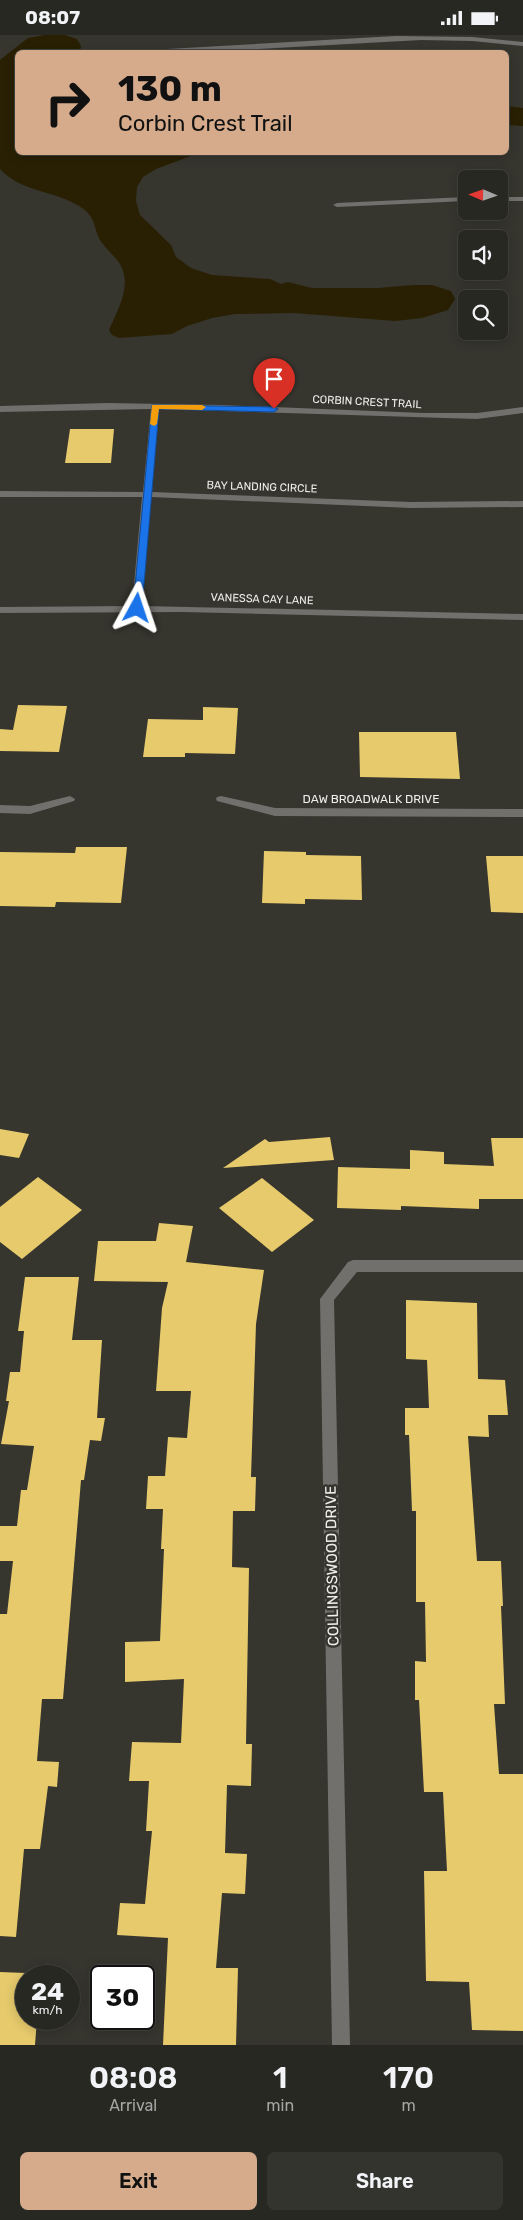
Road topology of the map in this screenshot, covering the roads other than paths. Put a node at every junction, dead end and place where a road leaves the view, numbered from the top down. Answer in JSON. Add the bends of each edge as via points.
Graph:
{"nodes":[{"id":1,"x":363,"y":37,"type":"edge"},
{"id":2,"x":523,"y":44,"type":"edge"},
{"id":3,"x":181,"y":50,"type":"edge"},
{"id":4,"x":458,"y":199,"type":"edge"},
{"id":5,"x":508,"y":199,"type":"edge"},
{"id":6,"x":523,"y":199,"type":"edge"},
{"id":7,"x":337,"y":205,"type":"dead end"},
{"id":8,"x":155,"y":407,"type":"junction"},
{"id":9,"x":0,"y":409,"type":"edge"},
{"id":10,"x":523,"y":410,"type":"edge"},
{"id":11,"x":0,"y":495,"type":"edge"},
{"id":12,"x":147,"y":495,"type":"junction"},
{"id":13,"x":523,"y":504,"type":"edge"},
{"id":14,"x":137,"y":608,"type":"junction"},
{"id":15,"x":0,"y":610,"type":"edge"},
{"id":16,"x":523,"y":617,"type":"edge"},
{"id":17,"x":70,"y":799,"type":"dead end"},
{"id":18,"x":221,"y":799,"type":"dead end"},
{"id":19,"x":0,"y":809,"type":"edge"},
{"id":20,"x":523,"y":813,"type":"edge"},
{"id":21,"x":523,"y":1266,"type":"edge"},
{"id":22,"x":341,"y":2045,"type":"edge"}],
"edges":[{"from":1,"to":2,"type":"street","via":[[434,36]]},
{"from":1,"to":3,"type":"street"},
{"from":4,"to":7,"type":"street"},
{"from":5,"to":6,"type":"street"},
{"from":8,"to":9,"type":"street","name":"CORBIN CREST TRAIL"},
{"from":8,"to":10,"type":"street","name":"CORBIN CREST TRAIL","via":[[424,417],[477,416]]},
{"from":8,"to":12,"type":"street"},
{"from":11,"to":12,"type":"street","name":"BAY LANDING CIRCLE"},
{"from":12,"to":13,"type":"street","name":"BAY LANDING CIRCLE","via":[[427,505]]},
{"from":12,"to":14,"type":"street"},
{"from":14,"to":15,"type":"street","name":"VANESSA CAY LANE"},
{"from":14,"to":16,"type":"street","name":"VANESSA CAY LANE"},
{"from":17,"to":19,"type":"street","via":[[30,809]]},
{"from":18,"to":20,"type":"street","name":"DAW BROADWALK DRIVE","via":[[275,812]]},
{"from":21,"to":22,"type":"street","name":"COLLINGSWOOD DRIVE","via":[[353,1266],[326,1299]]}]}
